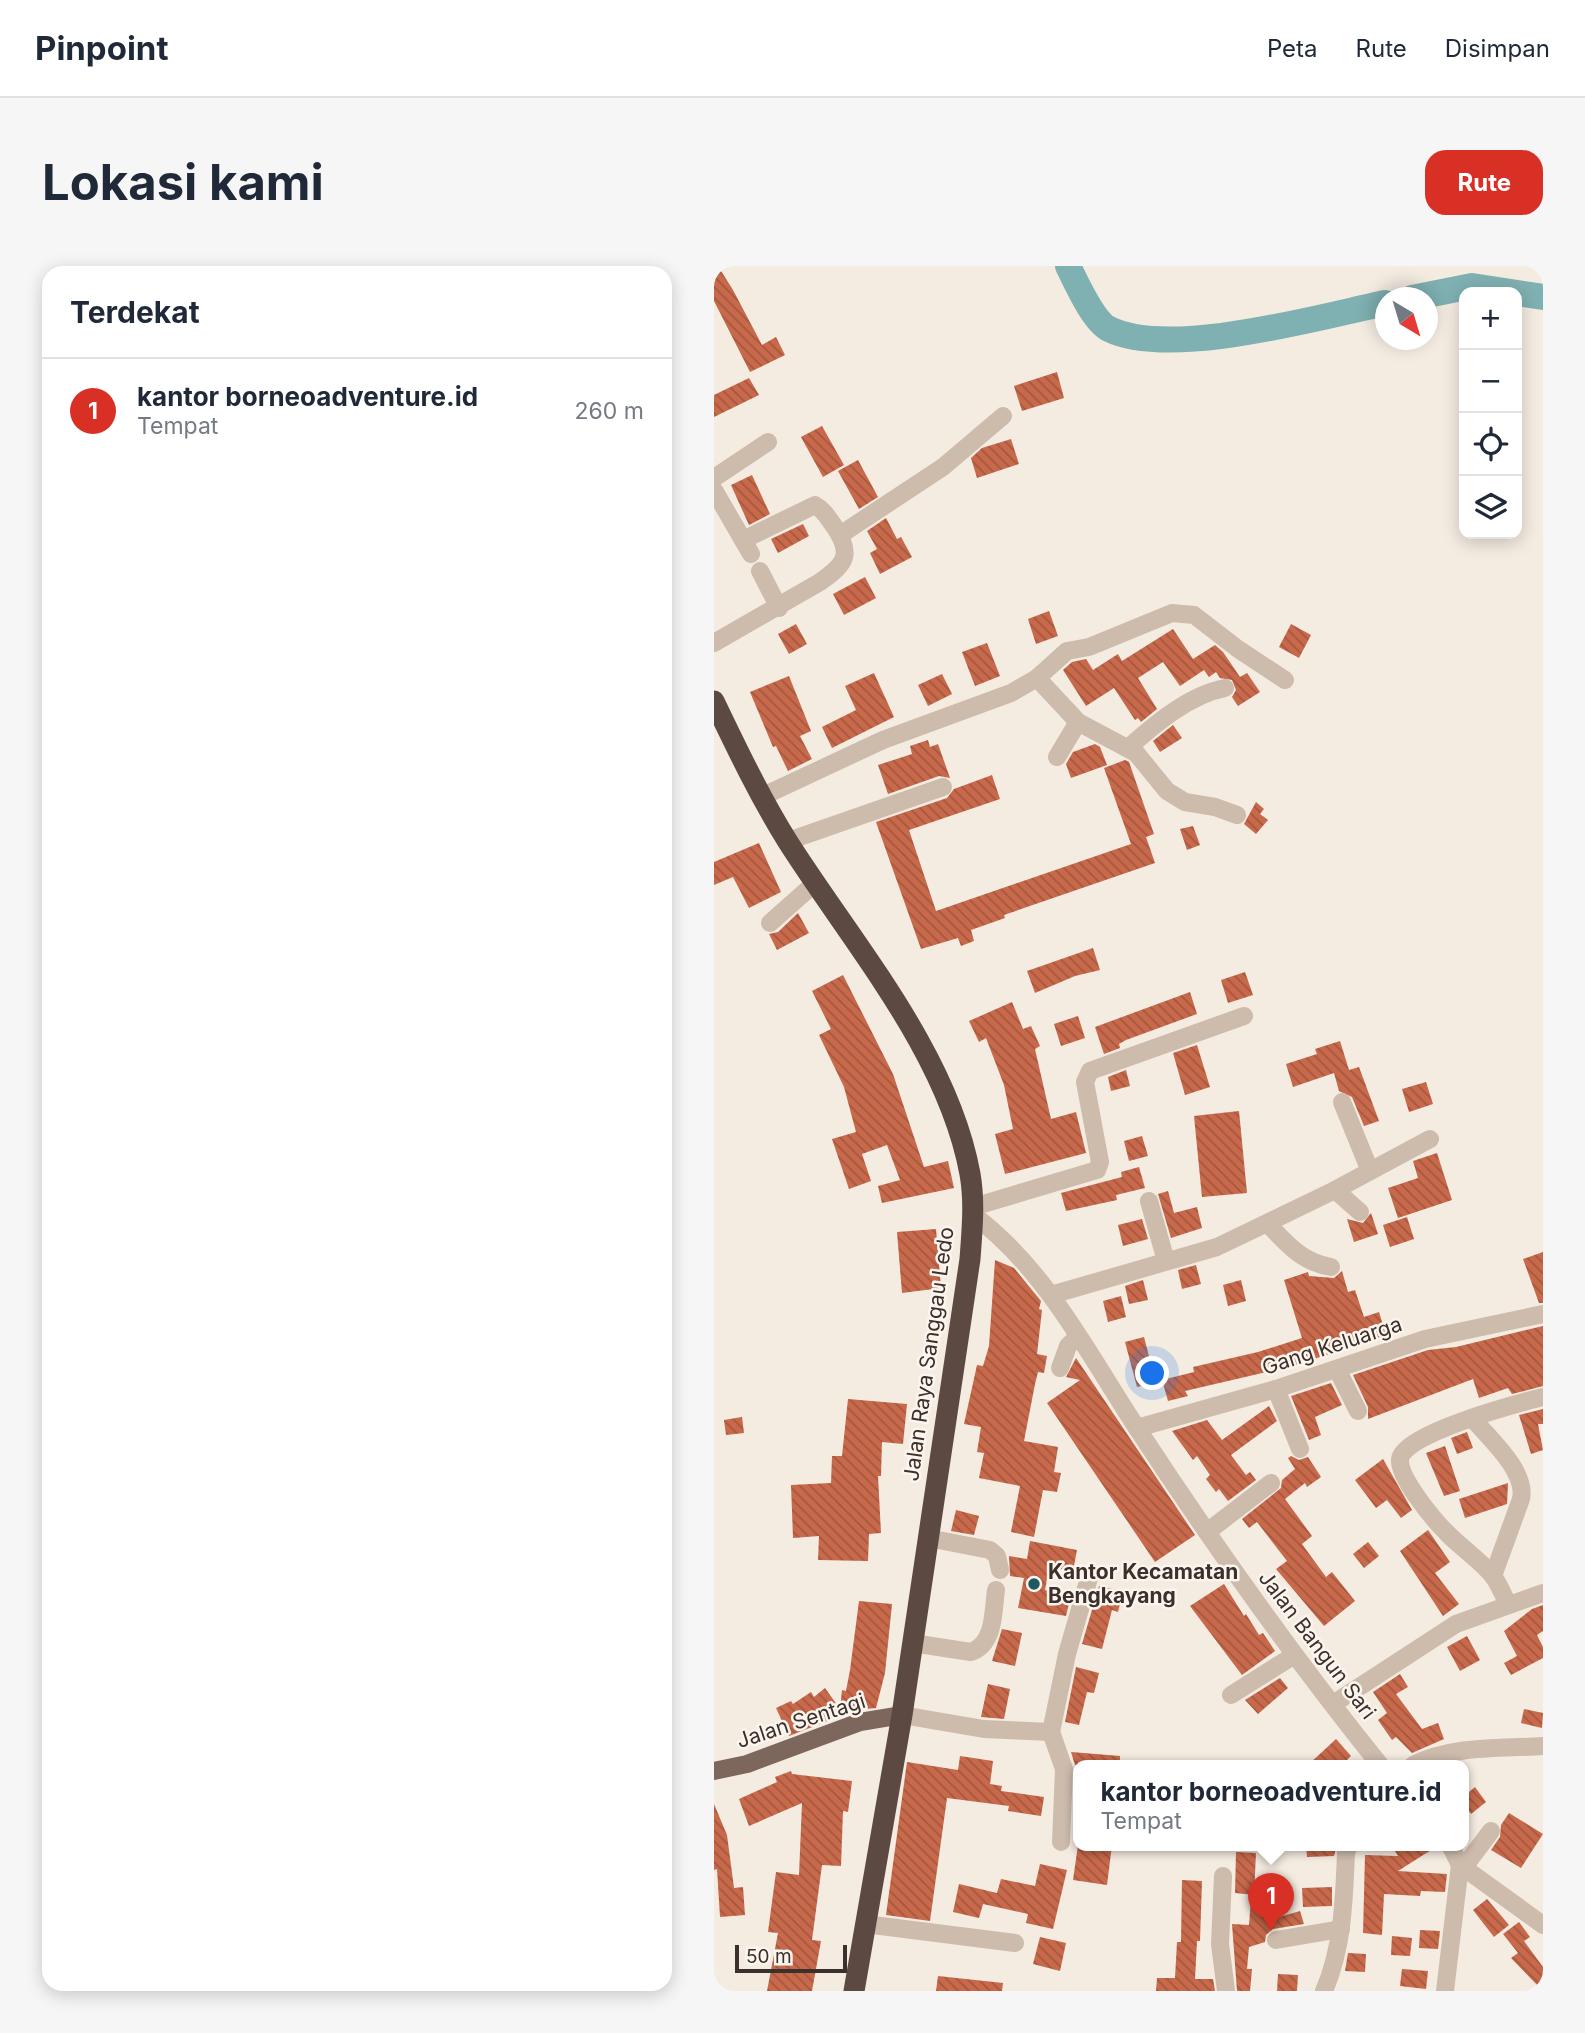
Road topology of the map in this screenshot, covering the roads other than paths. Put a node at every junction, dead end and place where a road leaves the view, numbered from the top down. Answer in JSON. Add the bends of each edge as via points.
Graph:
{"nodes":[{"id":1,"x":1003,"y":416,"type":"dead end"},
{"id":2,"x":768,"y":442,"type":"dead end"},
{"id":3,"x":714,"y":478,"type":"edge"},
{"id":4,"x":714,"y":490,"type":"edge"},
{"id":5,"x":840,"y":535,"type":"junction"},
{"id":6,"x":760,"y":571,"type":"dead end"},
{"id":7,"x":779,"y":608,"type":"junction"},
{"id":8,"x":714,"y":643,"type":"edge"},
{"id":9,"x":1037,"y":678,"type":"junction"},
{"id":10,"x":1285,"y":680,"type":"dead end"},
{"id":11,"x":1225,"y":688,"type":"dead end"},
{"id":12,"x":714,"y":701,"type":"edge"},
{"id":13,"x":1078,"y":723,"type":"junction"},
{"id":14,"x":1128,"y":748,"type":"junction"},
{"id":15,"x":1057,"y":757,"type":"dead end"},
{"id":16,"x":943,"y":787,"type":"dead end"},
{"id":17,"x":761,"y":797,"type":"junction"},
{"id":18,"x":1237,"y":815,"type":"dead end"},
{"id":19,"x":788,"y":841,"type":"junction"},
{"id":20,"x":815,"y":883,"type":"junction"},
{"id":21,"x":770,"y":923,"type":"dead end"},
{"id":22,"x":1244,"y":1016,"type":"dead end"},
{"id":23,"x":1342,"y":1102,"type":"dead end"},
{"id":24,"x":1430,"y":1139,"type":"dead end"},
{"id":25,"x":1370,"y":1171,"type":"junction"},
{"id":26,"x":1335,"y":1190,"type":"junction"},
{"id":27,"x":1149,"y":1201,"type":"dead end"},
{"id":28,"x":973,"y":1210,"type":"junction"},
{"id":29,"x":1360,"y":1212,"type":"dead end"},
{"id":30,"x":1268,"y":1224,"type":"junction"},
{"id":31,"x":1166,"y":1261,"type":"junction"},
{"id":32,"x":1331,"y":1267,"type":"dead end"},
{"id":33,"x":1051,"y":1294,"type":"junction"},
{"id":34,"x":1543,"y":1314,"type":"edge"},
{"id":35,"x":1078,"y":1336,"type":"junction"},
{"id":36,"x":1060,"y":1368,"type":"dead end"},
{"id":37,"x":1337,"y":1369,"type":"junction"},
{"id":38,"x":1276,"y":1389,"type":"junction"},
{"id":39,"x":1543,"y":1396,"type":"edge"},
{"id":40,"x":1358,"y":1411,"type":"dead end"},
{"id":41,"x":1472,"y":1418,"type":"junction"},
{"id":42,"x":1137,"y":1428,"type":"junction"},
{"id":43,"x":1300,"y":1448,"type":"dead end"},
{"id":44,"x":1270,"y":1483,"type":"dead end"},
{"id":45,"x":1208,"y":1532,"type":"junction"},
{"id":46,"x":928,"y":1538,"type":"junction"},
{"id":47,"x":1000,"y":1570,"type":"dead end"},
{"id":48,"x":1493,"y":1576,"type":"junction"},
{"id":49,"x":1089,"y":1578,"type":"dead end"},
{"id":50,"x":996,"y":1590,"type":"dead end"},
{"id":51,"x":1542,"y":1591,"type":"edge"},
{"id":52,"x":1508,"y":1604,"type":"junction"},
{"id":53,"x":912,"y":1643,"type":"junction"},
{"id":54,"x":1293,"y":1656,"type":"junction"},
{"id":55,"x":1231,"y":1695,"type":"dead end"},
{"id":56,"x":1333,"y":1703,"type":"junction"},
{"id":57,"x":902,"y":1715,"type":"junction"},
{"id":58,"x":1051,"y":1732,"type":"junction"},
{"id":59,"x":1543,"y":1746,"type":"edge"},
{"id":60,"x":1376,"y":1760,"type":"edge"},
{"id":61,"x":1426,"y":1760,"type":"edge"},
{"id":62,"x":714,"y":1771,"type":"edge"},
{"id":63,"x":1491,"y":1830,"type":"dead end"},
{"id":64,"x":1061,"y":1842,"type":"dead end"},
{"id":65,"x":1347,"y":1851,"type":"edge"},
{"id":66,"x":1453,"y":1851,"type":"edge"},
{"id":67,"x":1462,"y":1866,"type":"junction"},
{"id":68,"x":1223,"y":1876,"type":"dead end"},
{"id":69,"x":865,"y":1924,"type":"junction"},
{"id":70,"x":1543,"y":1924,"type":"edge"},
{"id":71,"x":1341,"y":1929,"type":"junction"},
{"id":72,"x":1276,"y":1940,"type":"dead end"},
{"id":73,"x":1015,"y":1942,"type":"dead end"},
{"id":74,"x":854,"y":1991,"type":"edge"},
{"id":75,"x":1226,"y":1991,"type":"edge"},
{"id":76,"x":1324,"y":1991,"type":"edge"},
{"id":77,"x":1445,"y":1991,"type":"edge"}],
"edges":[{"from":1,"to":5,"type":"street","via":[[943,467]]},
{"from":2,"to":3,"type":"street"},
{"from":4,"to":5,"type":"street","via":[[747,547],[815,505]]},
{"from":5,"to":7,"type":"street","via":[[846,554],[835,571]]},
{"from":6,"to":7,"type":"street"},
{"from":7,"to":8,"type":"street"},
{"from":9,"to":10,"type":"street","via":[[1067,651],[1089,648],[1166,616],[1185,613]]},
{"from":9,"to":13,"type":"street"},
{"from":9,"to":17,"type":"street","via":[[1011,693],[883,740]]},
{"from":11,"to":14,"type":"street","via":[[1211,691],[1169,716]]},
{"from":12,"to":17,"type":"highway","name":"Jalan Raya Sanggau Ledo"},
{"from":13,"to":14,"type":"street"},
{"from":13,"to":15,"type":"street"},
{"from":14,"to":18,"type":"street","via":[[1173,795]]},
{"from":16,"to":19,"type":"street"},
{"from":17,"to":19,"type":"highway","name":"Jalan Raya Sanggau Ledo"},
{"from":19,"to":20,"type":"highway","name":"Jalan Raya Sanggau Ledo"},
{"from":20,"to":21,"type":"street"},
{"from":20,"to":28,"type":"highway","name":"Jalan Raya Sanggau Ledo","via":[[874,970],[938,1079],[966,1157]]},
{"from":22,"to":28,"type":"street","via":[[1090,1072],[1085,1082],[1100,1162],[1097,1170]]},
{"from":23,"to":25,"type":"street"},
{"from":24,"to":25,"type":"street"},
{"from":25,"to":26,"type":"street"},
{"from":26,"to":29,"type":"street"},
{"from":26,"to":30,"type":"street"},
{"from":27,"to":31,"type":"street"},
{"from":28,"to":33,"type":"street","name":"Jalan Bangun Sari"},
{"from":28,"to":46,"type":"highway","name":"Jalan Raya Sanggau Ledo","via":[[970,1259]]},
{"from":30,"to":31,"type":"street","via":[[1217,1247]]},
{"from":30,"to":32,"type":"street","via":[[1298,1255]]},
{"from":31,"to":33,"type":"street"},
{"from":33,"to":35,"type":"street","name":"Jalan Bangun Sari"},
{"from":34,"to":37,"type":"street","name":"Gang Keluarga","via":[[1425,1339]]},
{"from":35,"to":36,"type":"street","via":[[1068,1346]]},
{"from":35,"to":42,"type":"street","name":"Jalan Bangun Sari"},
{"from":37,"to":38,"type":"street","name":"Gang Keluarga"},
{"from":37,"to":40,"type":"street"},
{"from":38,"to":42,"type":"street","name":"Gang Keluarga"},
{"from":38,"to":43,"type":"street"},
{"from":39,"to":41,"type":"street"},
{"from":41,"to":48,"type":"street","via":[[1522,1486]]},
{"from":41,"to":48,"type":"street","via":[[1412,1445],[1400,1462],[1432,1516]]},
{"from":42,"to":45,"type":"street","name":"Jalan Bangun Sari"},
{"from":44,"to":45,"type":"street"},
{"from":45,"to":54,"type":"street","name":"Jalan Bangun Sari"},
{"from":46,"to":47,"type":"street","via":[[990,1550],[997,1556]]},
{"from":46,"to":53,"type":"highway","name":"Jalan Raya Sanggau Ledo"},
{"from":48,"to":52,"type":"street"},
{"from":49,"to":58,"type":"street"},
{"from":50,"to":53,"type":"street","via":[[988,1637],[980,1649],[971,1652]]},
{"from":51,"to":52,"type":"street"},
{"from":52,"to":56,"type":"street","via":[[1456,1624]]},
{"from":53,"to":57,"type":"highway","name":"Jalan Raya Sanggau Ledo"},
{"from":54,"to":55,"type":"street"},
{"from":54,"to":56,"type":"street","name":"Jalan Bangun Sari"},
{"from":56,"to":60,"type":"street","name":"Jalan Bangun Sari"},
{"from":57,"to":58,"type":"street","via":[[984,1729]]},
{"from":57,"to":62,"type":"main road","name":"Jalan Sentagi","via":[[860,1723],[747,1764]]},
{"from":57,"to":69,"type":"highway","name":"Jalan Raya Sanggau Ledo"},
{"from":58,"to":64,"type":"street","via":[[1064,1769]]},
{"from":59,"to":61,"type":"street","via":[[1466,1750]]},
{"from":63,"to":67,"type":"street"},
{"from":65,"to":71,"type":"street"},
{"from":66,"to":67,"type":"street"},
{"from":67,"to":70,"type":"street"},
{"from":67,"to":77,"type":"street"},
{"from":68,"to":75,"type":"street","via":[[1220,1944]]},
{"from":69,"to":73,"type":"street"},
{"from":69,"to":74,"type":"highway","name":"Jalan Raya Sanggau Ledo"},
{"from":71,"to":72,"type":"street"},
{"from":71,"to":76,"type":"street"}]}
